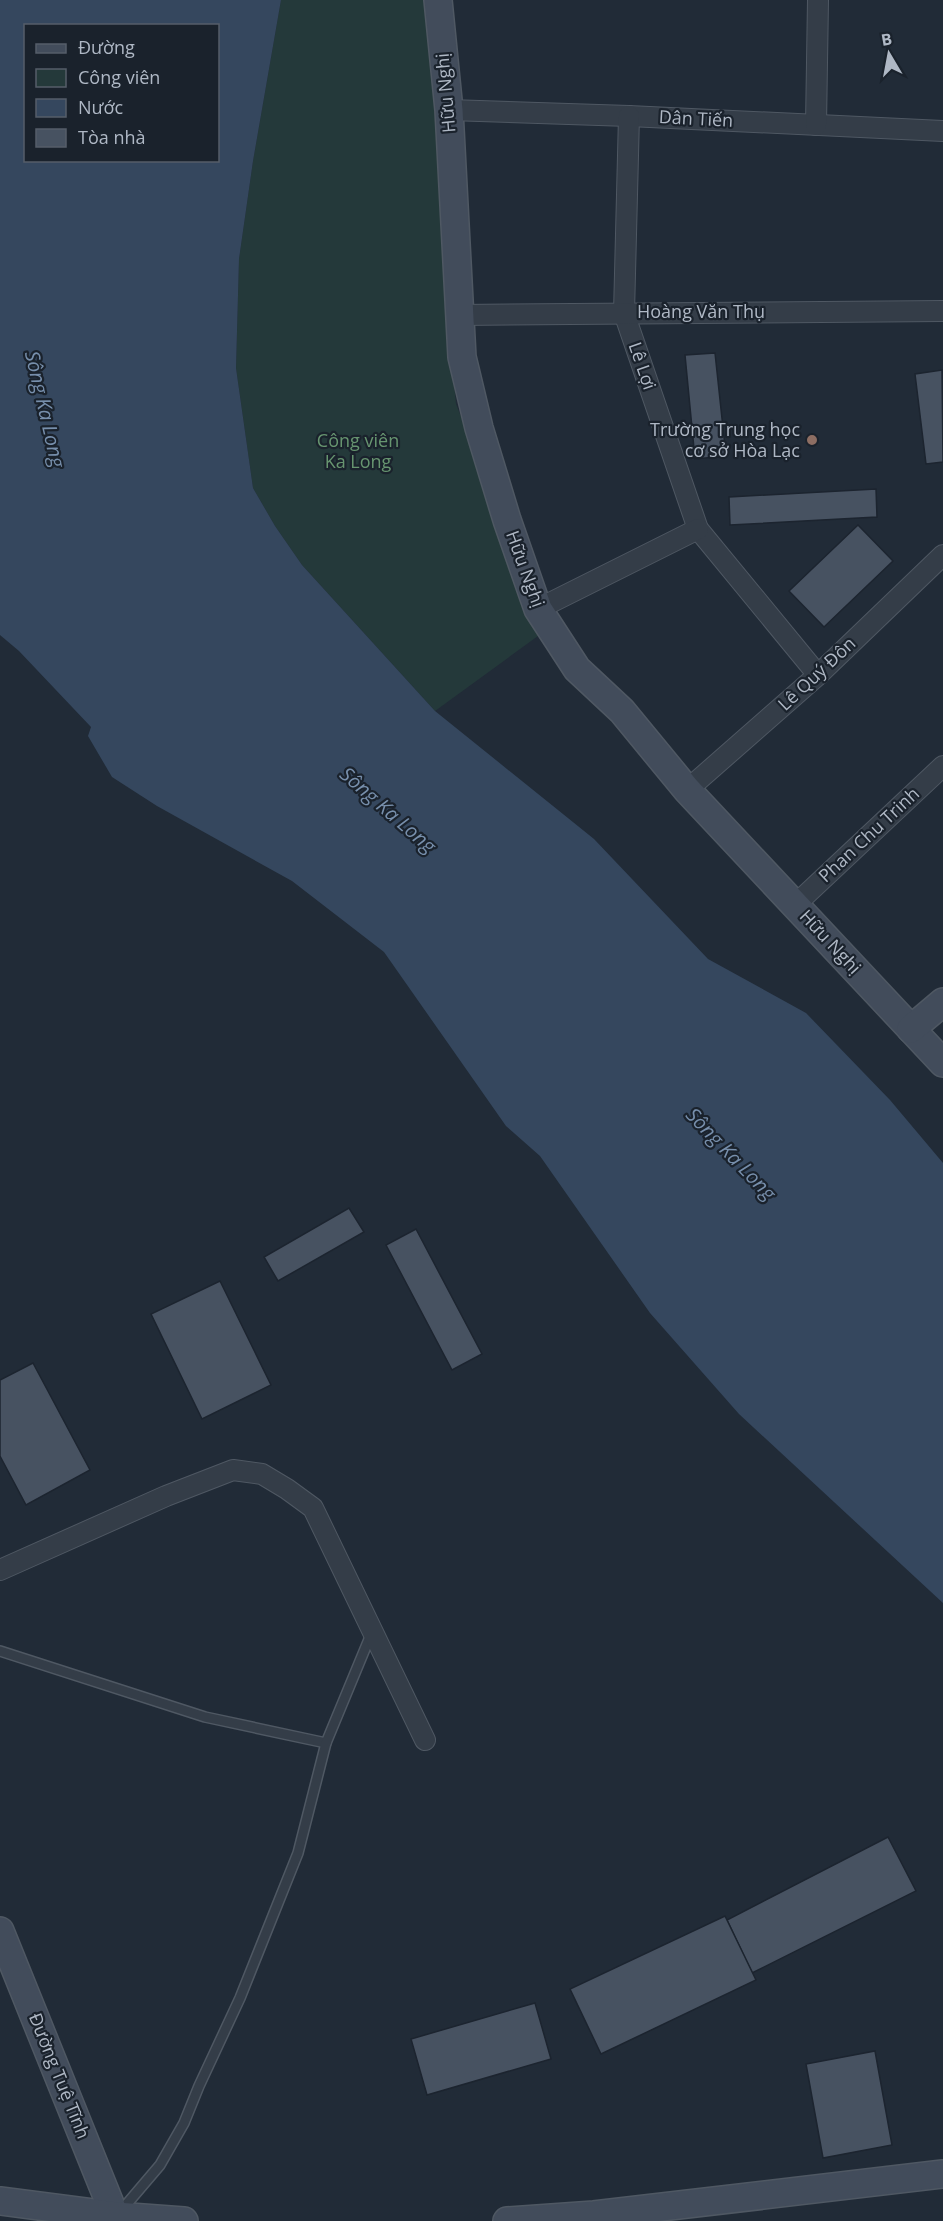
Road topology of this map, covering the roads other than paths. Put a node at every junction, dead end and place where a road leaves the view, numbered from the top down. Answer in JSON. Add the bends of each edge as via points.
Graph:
{"nodes":[{"id":1,"x":438,"y":0,"type":"edge"},
{"id":2,"x":818,"y":0,"type":"edge"},
{"id":3,"x":449,"y":110,"type":"junction"},
{"id":4,"x":629,"y":116,"type":"junction"},
{"id":5,"x":816,"y":125,"type":"junction"},
{"id":6,"x":943,"y":131,"type":"edge"},
{"id":7,"x":943,"y":311,"type":"edge"},
{"id":8,"x":624,"y":313,"type":"junction"},
{"id":9,"x":459,"y":315,"type":"junction"},
{"id":10,"x":698,"y":529,"type":"junction"},
{"id":11,"x":943,"y":555,"type":"edge"},
{"id":12,"x":538,"y":609,"type":"junction"},
{"id":13,"x":818,"y":675,"type":"junction"},
{"id":14,"x":943,"y":766,"type":"edge"},
{"id":15,"x":687,"y":790,"type":"junction"},
{"id":16,"x":795,"y":905,"type":"junction"},
{"id":17,"x":943,"y":1002,"type":"edge"},
{"id":18,"x":911,"y":1029,"type":"junction"},
{"id":19,"x":943,"y":1063,"type":"edge"},
{"id":20,"x":0,"y":1570,"type":"edge"},
{"id":21,"x":373,"y":1632,"type":"junction"},
{"id":22,"x":0,"y":1651,"type":"edge"},
{"id":23,"x":425,"y":1740,"type":"dead end"},
{"id":24,"x":326,"y":1743,"type":"junction"},
{"id":25,"x":0,"y":1931,"type":"edge"},
{"id":26,"x":5,"y":1959,"type":"edge"},
{"id":27,"x":943,"y":2174,"type":"edge"},
{"id":28,"x":0,"y":2201,"type":"edge"},
{"id":29,"x":117,"y":2218,"type":"edge"},
{"id":30,"x":184,"y":2221,"type":"edge"},
{"id":31,"x":507,"y":2221,"type":"edge"}],
"edges":[{"from":1,"to":3,"type":"street","name":"Hữu Nghị"},
{"from":2,"to":5,"type":"street"},
{"from":3,"to":4,"type":"street","name":"Dân Tiến"},
{"from":3,"to":9,"type":"street","name":"Hữu Nghị"},
{"from":4,"to":5,"type":"street","name":"Dân Tiến"},
{"from":4,"to":8,"type":"street","name":"Lê Lợi"},
{"from":5,"to":6,"type":"street","name":"Dân Tiến"},
{"from":7,"to":8,"type":"street","name":"Hoàng Văn Thụ"},
{"from":8,"to":9,"type":"street","name":"Hoàng Văn Thụ"},
{"from":8,"to":10,"type":"street","name":"Lê Lợi"},
{"from":9,"to":12,"type":"street","name":"Hữu Nghị","via":[[462,357],[479,428]]},
{"from":10,"to":12,"type":"street"},
{"from":10,"to":13,"type":"street","name":"Lê Lợi"},
{"from":11,"to":13,"type":"street","name":"Lê Quý Đôn"},
{"from":12,"to":15,"type":"street","name":"Hữu Nghị","via":[[577,669],[622,711]]},
{"from":13,"to":15,"type":"street","name":"Lê Quý Đôn"},
{"from":14,"to":16,"type":"street","name":"Phan Chu Trinh"},
{"from":15,"to":16,"type":"street","name":"Hữu Nghị"},
{"from":16,"to":18,"type":"street","name":"Hữu Nghị"},
{"from":17,"to":18,"type":"street"},
{"from":18,"to":19,"type":"street","name":"Hữu Nghị"},
{"from":20,"to":21,"type":"street","via":[[233,1470],[262,1474],[313,1508]]},
{"from":21,"to":23,"type":"street"},
{"from":21,"to":24,"type":"lane"},
{"from":22,"to":24,"type":"lane","via":[[205,1717]]},
{"from":24,"to":29,"type":"lane","via":[[298,1853],[240,1998],[178,2134],[160,2165]]},
{"from":25,"to":26,"type":"street","name":"Đường Tuệ Tĩnh"},
{"from":26,"to":29,"type":"street","name":"Đường Tuệ Tĩnh"},
{"from":27,"to":31,"type":"street","via":[[594,2215]]},
{"from":28,"to":29,"type":"street"},
{"from":29,"to":30,"type":"street"}]}
